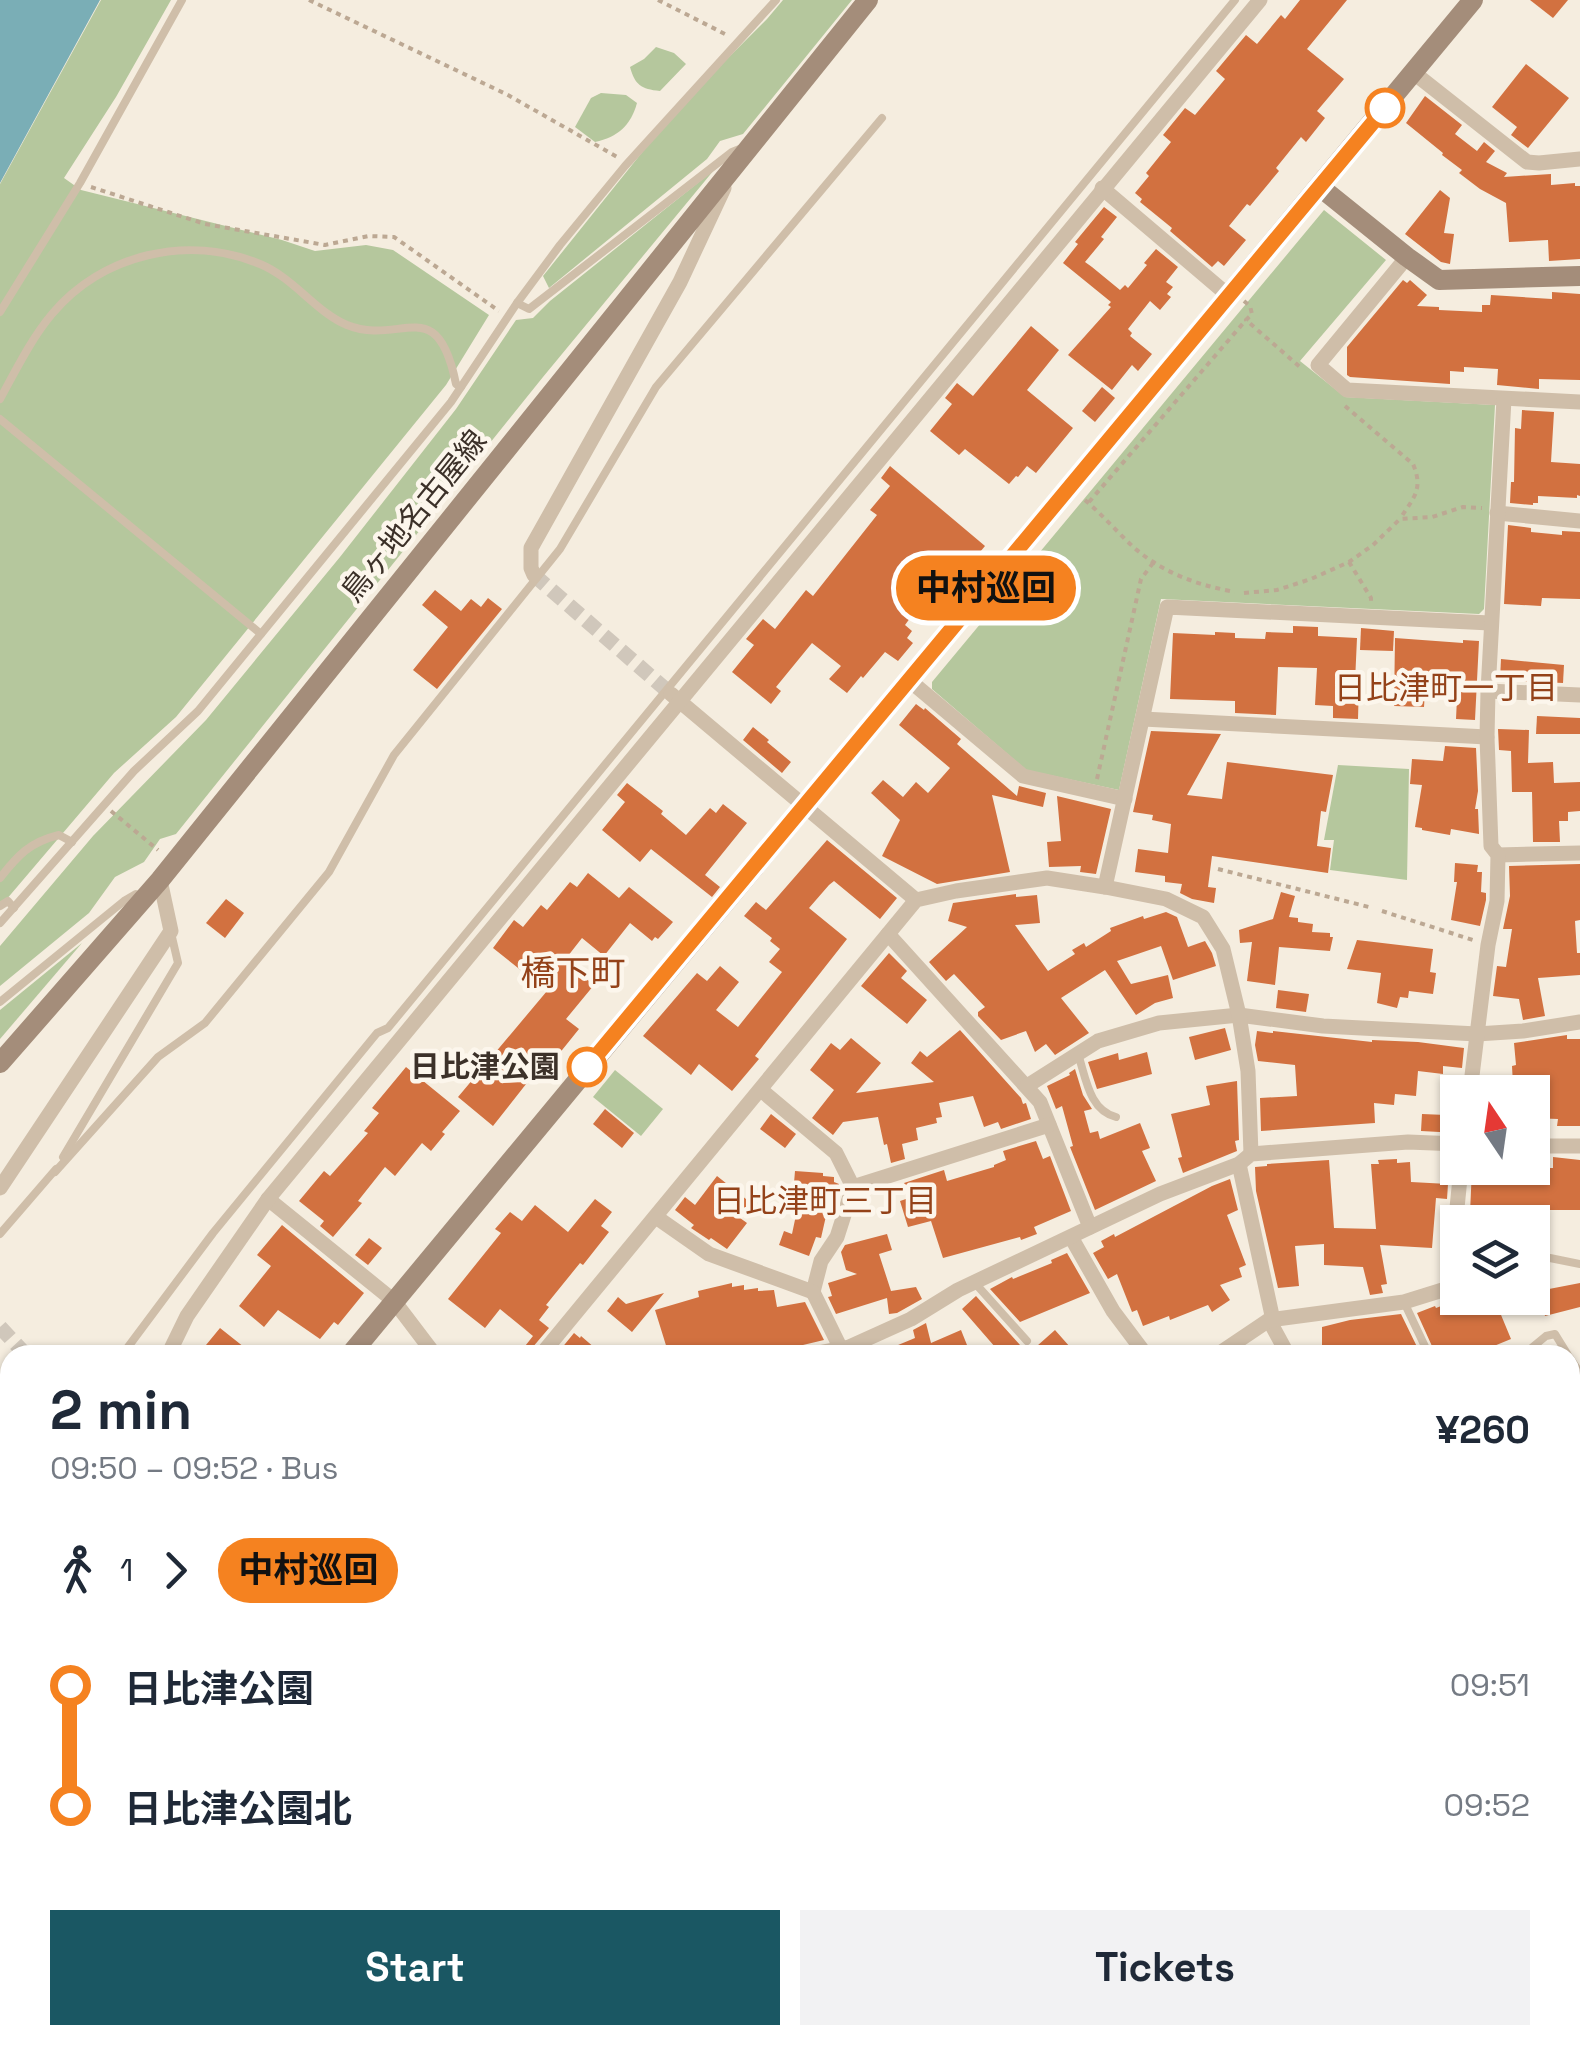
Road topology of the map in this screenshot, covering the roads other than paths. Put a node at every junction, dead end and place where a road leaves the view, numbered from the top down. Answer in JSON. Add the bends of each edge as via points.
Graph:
{"nodes":[{"id":1,"x":182,"y":0,"type":"edge"},
{"id":2,"x":776,"y":0,"type":"edge"},
{"id":3,"x":868,"y":0,"type":"edge"},
{"id":4,"x":1235,"y":0,"type":"edge"},
{"id":5,"x":1260,"y":0,"type":"edge"},
{"id":6,"x":1473,"y":0,"type":"edge"},
{"id":7,"x":1414,"y":72,"type":"junction"},
{"id":8,"x":882,"y":118,"type":"dead end"},
{"id":9,"x":750,"y":145,"type":"junction"},
{"id":10,"x":1580,"y":159,"type":"edge"},
{"id":11,"x":736,"y":163,"type":"junction"},
{"id":12,"x":1320,"y":187,"type":"junction"},
{"id":13,"x":1102,"y":188,"type":"junction"},
{"id":14,"x":1407,"y":258,"type":"junction"},
{"id":15,"x":1580,"y":276,"type":"edge"},
{"id":16,"x":1229,"y":296,"type":"junction"},
{"id":17,"x":517,"y":302,"type":"junction"},
{"id":18,"x":0,"y":312,"type":"edge"},
{"id":19,"x":460,"y":387,"type":"junction"},
{"id":20,"x":0,"y":399,"type":"edge"},
{"id":21,"x":1504,"y":399,"type":"junction"},
{"id":22,"x":1580,"y":402,"type":"edge"},
{"id":23,"x":0,"y":420,"type":"edge"},
{"id":24,"x":1497,"y":511,"type":"junction"},
{"id":25,"x":1580,"y":521,"type":"edge"},
{"id":26,"x":534,"y":574,"type":"dead end"},
{"id":27,"x":1490,"y":623,"type":"junction"},
{"id":28,"x":261,"y":634,"type":"junction"},
{"id":29,"x":909,"y":680,"type":"junction"},
{"id":30,"x":1488,"y":690,"type":"junction"},
{"id":31,"x":1580,"y":695,"type":"edge"},
{"id":32,"x":676,"y":698,"type":"junction"},
{"id":33,"x":1142,"y":719,"type":"junction"},
{"id":34,"x":1486,"y":737,"type":"junction"},
{"id":35,"x":1125,"y":799,"type":"junction"},
{"id":36,"x":805,"y":805,"type":"junction"},
{"id":37,"x":72,"y":842,"type":"junction"},
{"id":38,"x":1580,"y":853,"type":"edge"},
{"id":39,"x":1498,"y":855,"type":"junction"},
{"id":40,"x":0,"y":878,"type":"edge"},
{"id":41,"x":160,"y":880,"type":"junction"},
{"id":42,"x":1106,"y":886,"type":"junction"},
{"id":43,"x":144,"y":898,"type":"junction"},
{"id":44,"x":916,"y":900,"type":"junction"},
{"id":45,"x":0,"y":906,"type":"edge"},
{"id":46,"x":14,"y":908,"type":"junction"},
{"id":47,"x":0,"y":923,"type":"edge"},
{"id":48,"x":171,"y":931,"type":"junction"},
{"id":49,"x":888,"y":934,"type":"junction"},
{"id":50,"x":0,"y":1002,"type":"edge"},
{"id":51,"x":1239,"y":1015,"type":"junction"},
{"id":52,"x":1580,"y":1022,"type":"edge"},
{"id":53,"x":1477,"y":1034,"type":"junction"},
{"id":54,"x":1078,"y":1054,"type":"junction"},
{"id":55,"x":0,"y":1064,"type":"edge"},
{"id":56,"x":1472,"y":1075,"type":"edge"},
{"id":57,"x":1027,"y":1086,"type":"junction"},
{"id":58,"x":761,"y":1090,"type":"junction"},
{"id":59,"x":1116,"y":1116,"type":"dead end"},
{"id":60,"x":1049,"y":1125,"type":"junction"},
{"id":61,"x":1440,"y":1143,"type":"edge"},
{"id":62,"x":1550,"y":1146,"type":"edge"},
{"id":63,"x":1580,"y":1146,"type":"edge"},
{"id":64,"x":1245,"y":1159,"type":"junction"},
{"id":65,"x":55,"y":1172,"type":"junction"},
{"id":66,"x":853,"y":1187,"type":"junction"},
{"id":67,"x":0,"y":1188,"type":"edge"},
{"id":68,"x":268,"y":1199,"type":"junction"},
{"id":69,"x":656,"y":1218,"type":"junction"},
{"id":70,"x":1090,"y":1227,"type":"junction"},
{"id":71,"x":0,"y":1234,"type":"edge"},
{"id":72,"x":1072,"y":1237,"type":"junction"},
{"id":73,"x":1550,"y":1258,"type":"edge"},
{"id":74,"x":1580,"y":1264,"type":"edge"},
{"id":75,"x":974,"y":1282,"type":"junction"},
{"id":76,"x":1440,"y":1291,"type":"edge"},
{"id":77,"x":813,"y":1292,"type":"junction"},
{"id":78,"x":394,"y":1301,"type":"junction"},
{"id":79,"x":1404,"y":1302,"type":"junction"},
{"id":80,"x":1271,"y":1320,"type":"junction"},
{"id":81,"x":1027,"y":1342,"type":"dead end"},
{"id":82,"x":129,"y":1345,"type":"edge"},
{"id":83,"x":173,"y":1345,"type":"edge"},
{"id":84,"x":358,"y":1345,"type":"edge"},
{"id":85,"x":427,"y":1345,"type":"edge"},
{"id":86,"x":549,"y":1345,"type":"edge"},
{"id":87,"x":845,"y":1345,"type":"edge"},
{"id":88,"x":858,"y":1345,"type":"edge"},
{"id":89,"x":1138,"y":1345,"type":"edge"},
{"id":90,"x":1232,"y":1345,"type":"edge"},
{"id":91,"x":1283,"y":1345,"type":"edge"},
{"id":92,"x":1424,"y":1345,"type":"edge"},
{"id":93,"x":1535,"y":1345,"type":"edge"},
{"id":94,"x":1562,"y":1345,"type":"edge"}],
"edges":[{"from":1,"to":18,"type":"lane"},
{"from":2,"to":17,"type":"lane","via":[[628,163]]},
{"from":3,"to":9,"type":"street","name":"鳥ヶ地名古屋線"},
{"from":4,"to":82,"type":"lane","via":[[213,1233]]},
{"from":5,"to":13,"type":"street"},
{"from":6,"to":7,"type":"street"},
{"from":7,"to":10,"type":"street","via":[[1527,162]]},
{"from":7,"to":12,"type":"street"},
{"from":8,"to":65,"type":"lane","via":[[656,386],[560,549],[394,755],[329,872],[205,1022],[158,1057]]},
{"from":9,"to":11,"type":"street","name":"鳥ヶ地名古屋線"},
{"from":9,"to":17,"type":"lane","via":[[732,152],[530,308]]},
{"from":11,"to":26,"type":"street","via":[[680,282],[532,548]]},
{"from":11,"to":41,"type":"street","name":"鳥ヶ地名古屋線"},
{"from":12,"to":14,"type":"street"},
{"from":12,"to":16,"type":"street"},
{"from":13,"to":16,"type":"street"},
{"from":13,"to":32,"type":"street"},
{"from":14,"to":15,"type":"street","via":[[1439,280]]},
{"from":14,"to":21,"type":"street","via":[[1318,365],[1347,390]]},
{"from":16,"to":29,"type":"street"},
{"from":17,"to":19,"type":"lane"},
{"from":19,"to":20,"type":"lane","via":[[446,347],[432,333],[410,326],[356,328],[260,264],[220,251],[183,249],[126,261],[77,289],[38,332]]},
{"from":19,"to":28,"type":"lane"},
{"from":21,"to":22,"type":"street"},
{"from":21,"to":24,"type":"street"},
{"from":23,"to":28,"type":"lane"},
{"from":24,"to":25,"type":"street"},
{"from":24,"to":27,"type":"street"},
{"from":27,"to":30,"type":"street"},
{"from":27,"to":33,"type":"street","via":[[1167,606]]},
{"from":28,"to":37,"type":"lane","via":[[198,711]]},
{"from":29,"to":35,"type":"street","via":[[1023,776]]},
{"from":29,"to":36,"type":"street"},
{"from":30,"to":31,"type":"street"},
{"from":30,"to":34,"type":"street"},
{"from":32,"to":36,"type":"street"},
{"from":32,"to":68,"type":"street"},
{"from":33,"to":34,"type":"street"},
{"from":33,"to":35,"type":"street"},
{"from":34,"to":39,"type":"street","via":[[1492,846]]},
{"from":35,"to":42,"type":"street"},
{"from":36,"to":44,"type":"street"},
{"from":36,"to":78,"type":"street"},
{"from":37,"to":40,"type":"lane","via":[[59,835],[37,841]]},
{"from":37,"to":46,"type":"lane"},
{"from":38,"to":39,"type":"street"},
{"from":39,"to":53,"type":"street"},
{"from":41,"to":43,"type":"street","name":"鳥ヶ地名古屋線"},
{"from":41,"to":48,"type":"street"},
{"from":42,"to":44,"type":"street","via":[[1047,878]]},
{"from":42,"to":51,"type":"street","via":[[1166,899],[1203,918],[1223,949]]},
{"from":43,"to":50,"type":"lane","via":[[136,894],[124,901]]},
{"from":43,"to":55,"type":"street","name":"鳥ヶ地名古屋線"},
{"from":44,"to":49,"type":"street"},
{"from":45,"to":46,"type":"lane","via":[[8,901]]},
{"from":46,"to":47,"type":"lane"},
{"from":48,"to":65,"type":"lane","via":[[178,963]]},
{"from":48,"to":67,"type":"street"},
{"from":49,"to":57,"type":"street"},
{"from":49,"to":58,"type":"street"},
{"from":51,"to":53,"type":"street"},
{"from":51,"to":54,"type":"street","via":[[1159,1023]]},
{"from":51,"to":64,"type":"street","via":[[1248,1071]]},
{"from":52,"to":53,"type":"street"},
{"from":53,"to":56,"type":"street"},
{"from":54,"to":57,"type":"street"},
{"from":54,"to":59,"type":"lane","via":[[1096,1106]]},
{"from":57,"to":60,"type":"street"},
{"from":58,"to":66,"type":"street","via":[[836,1153]]},
{"from":58,"to":69,"type":"street"},
{"from":60,"to":66,"type":"street"},
{"from":60,"to":70,"type":"street"},
{"from":61,"to":64,"type":"street"},
{"from":62,"to":63,"type":"street"},
{"from":64,"to":70,"type":"street"},
{"from":64,"to":80,"type":"street"},
{"from":65,"to":71,"type":"lane"},
{"from":66,"to":77,"type":"street"},
{"from":68,"to":78,"type":"street"},
{"from":68,"to":83,"type":"street"},
{"from":69,"to":77,"type":"street","via":[[709,1254]]},
{"from":69,"to":86,"type":"street"},
{"from":70,"to":72,"type":"street"},
{"from":72,"to":75,"type":"street"},
{"from":72,"to":89,"type":"street"},
{"from":73,"to":74,"type":"lane"},
{"from":75,"to":81,"type":"lane"},
{"from":75,"to":88,"type":"street"},
{"from":76,"to":79,"type":"street"},
{"from":77,"to":87,"type":"street"},
{"from":78,"to":84,"type":"street"},
{"from":78,"to":85,"type":"street"},
{"from":79,"to":80,"type":"street"},
{"from":79,"to":92,"type":"lane"},
{"from":80,"to":90,"type":"street"},
{"from":80,"to":91,"type":"street"},
{"from":93,"to":94,"type":"lane","via":[[1554,1334]]}]}
